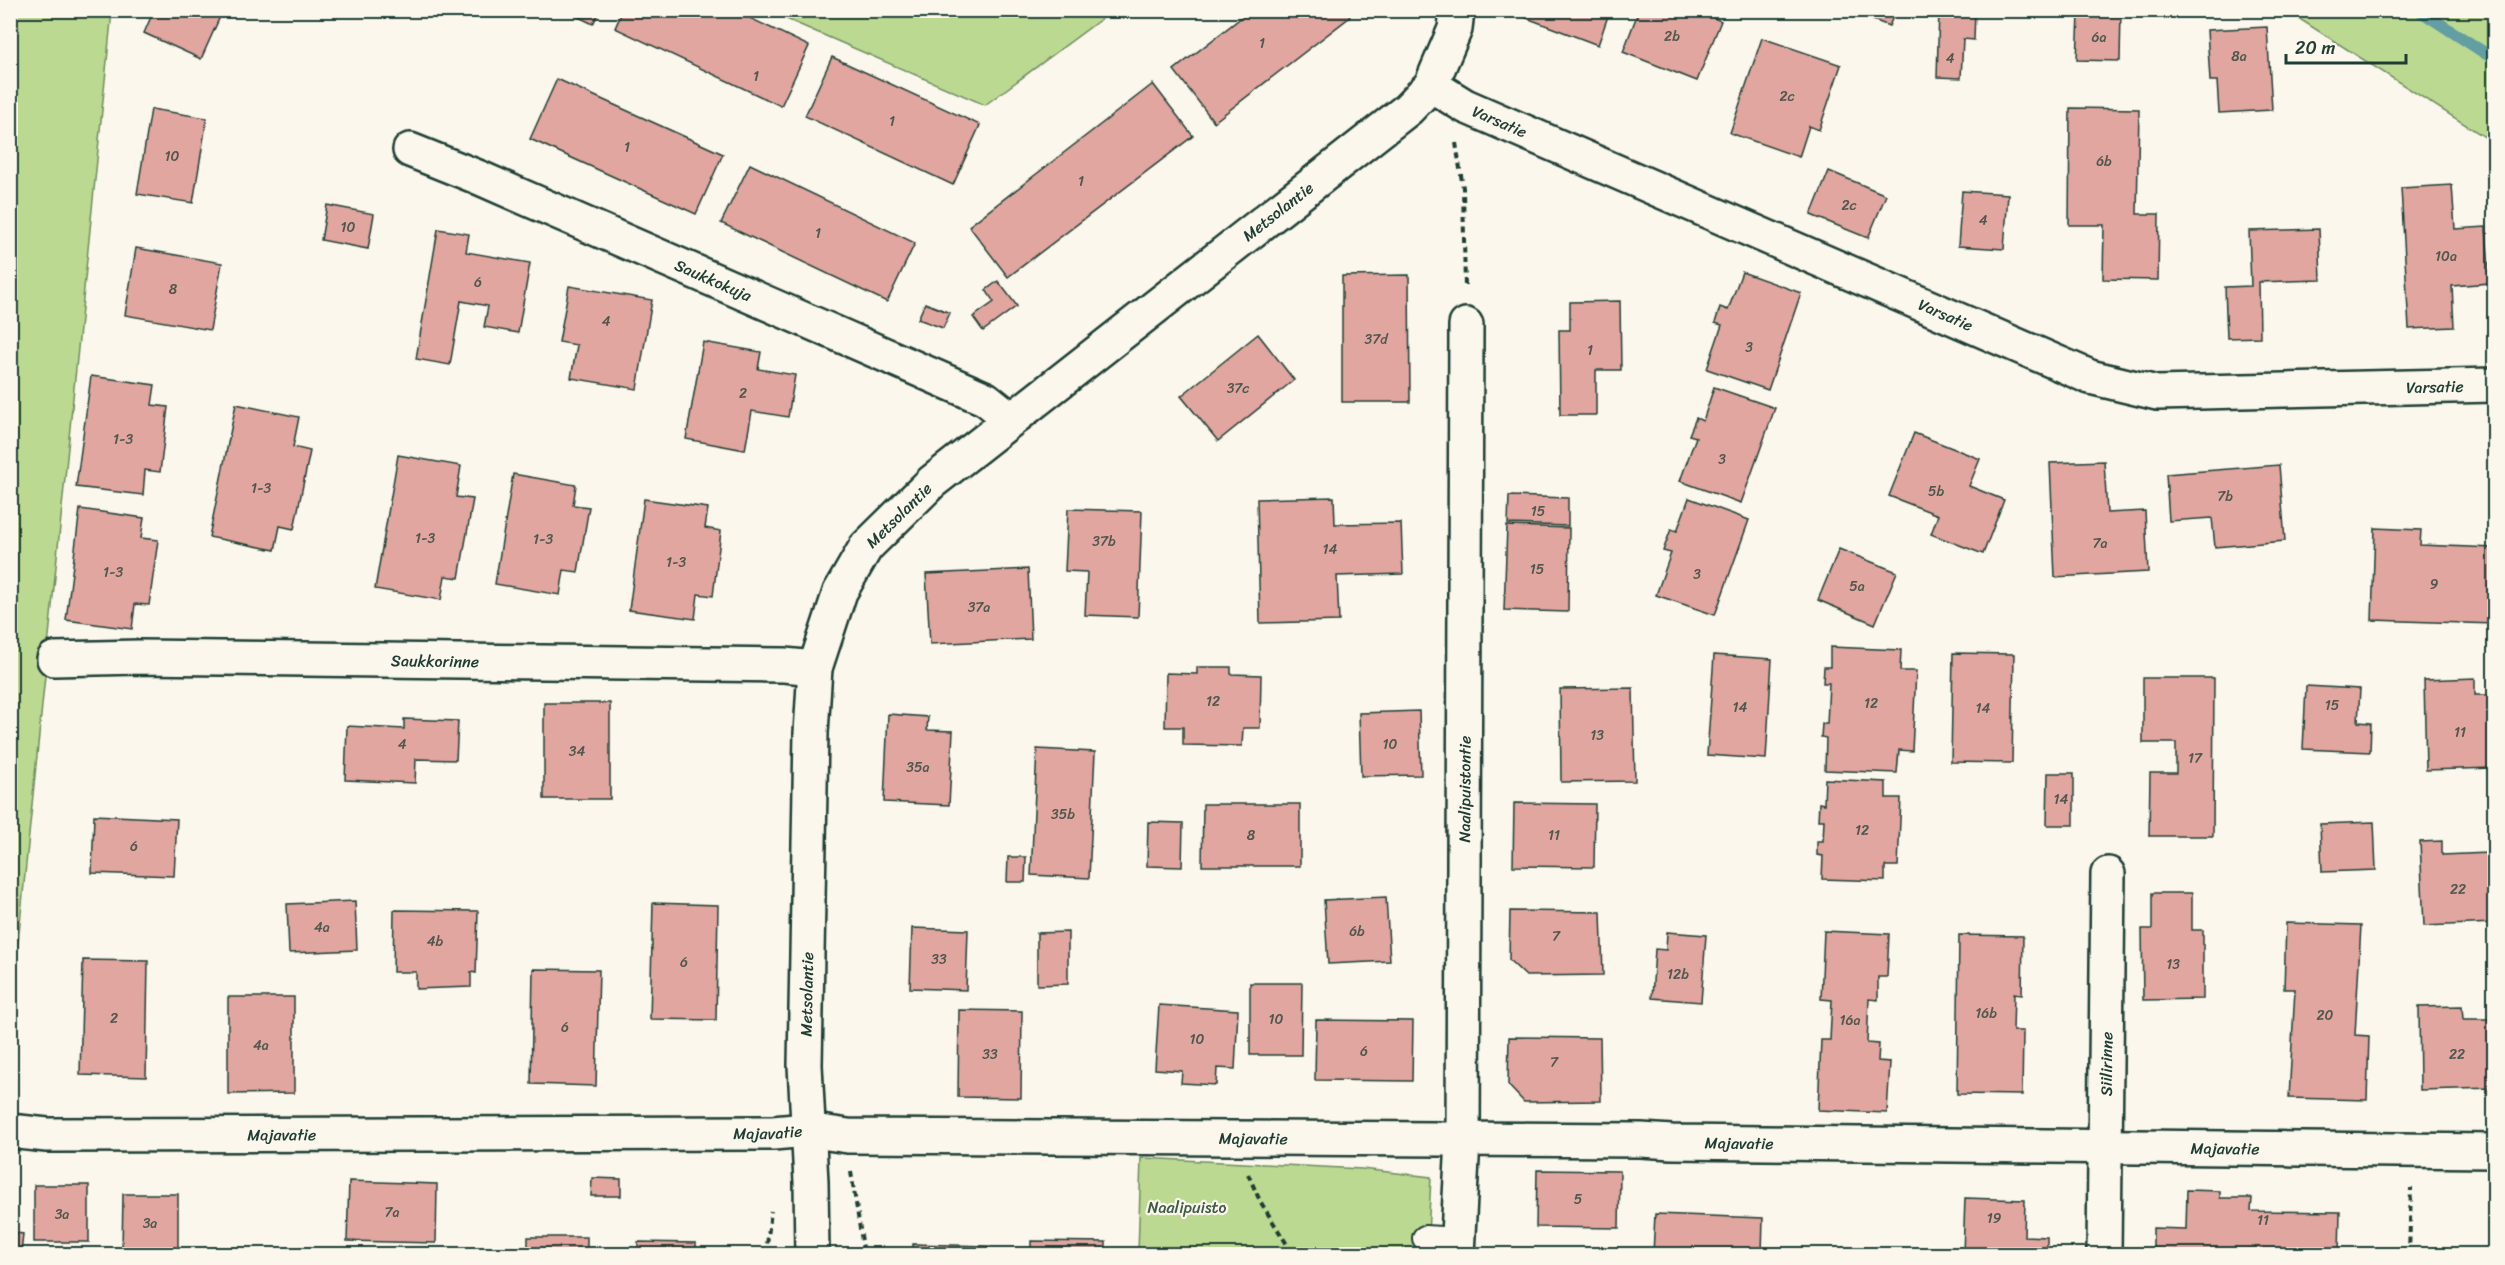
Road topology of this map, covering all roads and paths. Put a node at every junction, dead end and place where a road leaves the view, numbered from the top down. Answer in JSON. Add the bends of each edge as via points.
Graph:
{"nodes":[{"id":1,"x":1457,"y":10,"type":"edge"},
{"id":2,"x":1431,"y":85,"type":"junction"},
{"id":3,"x":1465,"y":106,"type":"junction"},
{"id":4,"x":410,"y":150,"type":"dead end"},
{"id":5,"x":1466,"y":325,"type":"joint"},
{"id":6,"x":2494,"y":386,"type":"edge"},
{"id":7,"x":1011,"y":419,"type":"junction"},
{"id":8,"x":54,"y":659,"type":"dead end"},
{"id":9,"x":815,"y":668,"type":"junction"},
{"id":10,"x":2108,"y":874,"type":"dead end"},
{"id":11,"x":807,"y":1130,"type":"junction"},
{"id":12,"x":10,"y":1131,"type":"edge"},
{"id":13,"x":848,"y":1136,"type":"junction"},
{"id":14,"x":1233,"y":1140,"type":"junction"},
{"id":15,"x":1463,"y":1140,"type":"junction"},
{"id":16,"x":2106,"y":1146,"type":"junction"},
{"id":17,"x":2412,"y":1151,"type":"junction"},
{"id":18,"x":2494,"y":1151,"type":"edge"},
{"id":19,"x":772,"y":1203,"type":"dead end"},
{"id":20,"x":1425,"y":1238,"type":"dead end"},
{"id":21,"x":1458,"y":1247,"type":"edge"},
{"id":22,"x":766,"y":1254,"type":"edge"},
{"id":23,"x":812,"y":1254,"type":"edge"},
{"id":24,"x":864,"y":1254,"type":"edge"},
{"id":25,"x":1293,"y":1254,"type":"edge"},
{"id":26,"x":2104,"y":1254,"type":"edge"},
{"id":27,"x":2409,"y":1254,"type":"edge"}],
"edges":[{"from":1,"to":2,"type":"street","name":"Metsolantie","via":[[1455,29]]},
{"from":2,"to":3,"type":"street","name":"Varsatie"},
{"from":2,"to":7,"type":"street","name":"Metsolantie","via":[[1408,109]]},
{"from":3,"to":5,"type":"path","via":[[1451,131],[1458,147],[1462,188]]},
{"from":3,"to":6,"type":"street","name":"Varsatie","via":[[2090,378],[2157,393]]},
{"from":4,"to":7,"type":"street","name":"Saukkokuja","via":[[986,399]]},
{"from":5,"to":15,"type":"street","name":"Naalipuistontie"},
{"from":7,"to":9,"type":"street","name":"Metsolantie","via":[[932,482],[866,547],[840,592]]},
{"from":8,"to":9,"type":"street","name":"Saukkorinne","via":[[772,664]]},
{"from":9,"to":11,"type":"street","name":"Metsolantie","via":[[805,1065]]},
{"from":10,"to":16,"type":"street","name":"Siilirinne"},
{"from":11,"to":12,"type":"street","name":"Majavatie","via":[[83,1135]]},
{"from":11,"to":13,"type":"street","name":"Majavatie"},
{"from":11,"to":23,"type":"street","name":"Metsolantie"},
{"from":13,"to":14,"type":"street","name":"Majavatie"},
{"from":13,"to":24,"type":"path"},
{"from":14,"to":15,"type":"street","name":"Majavatie"},
{"from":14,"to":25,"type":"path","via":[[1260,1201]]},
{"from":15,"to":16,"type":"street","name":"Majavatie"},
{"from":15,"to":21,"type":"street","name":"Naalipuistontie"},
{"from":16,"to":17,"type":"street","name":"Majavatie"},
{"from":16,"to":26,"type":"street","name":"Siilirinne"},
{"from":17,"to":18,"type":"street","name":"Majavatie"},
{"from":17,"to":27,"type":"path"},
{"from":19,"to":22,"type":"path"},
{"from":20,"to":21,"type":"lane"}]}
